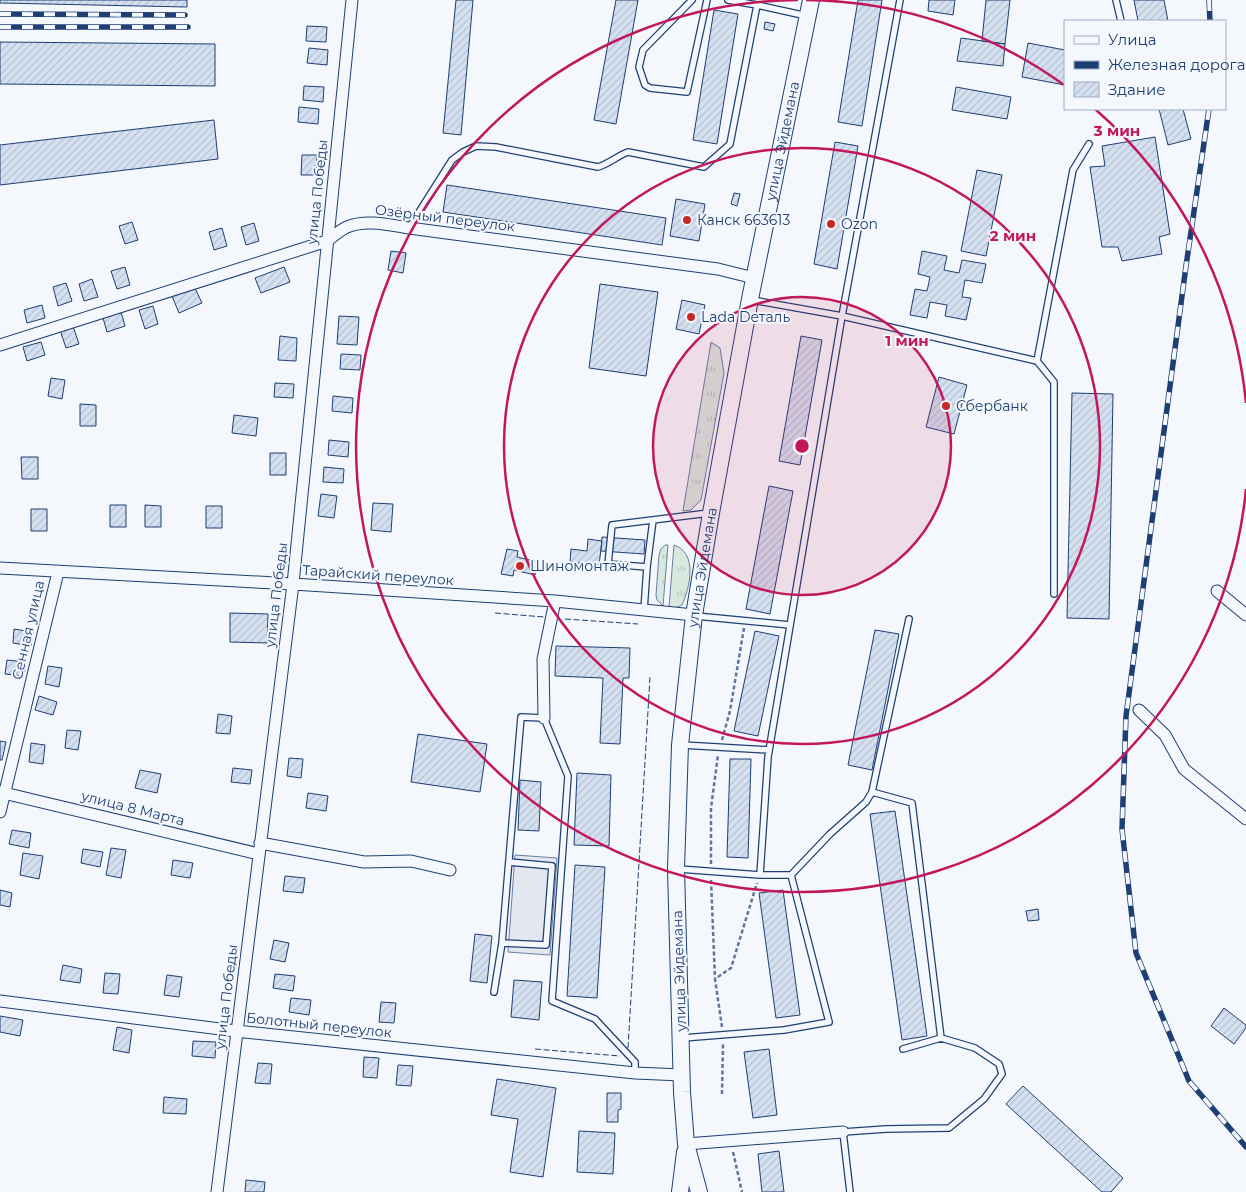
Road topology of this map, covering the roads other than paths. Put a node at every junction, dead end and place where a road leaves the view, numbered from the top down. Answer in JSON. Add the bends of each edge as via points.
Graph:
{"nodes":[{"id":1,"x":352,"y":0,"type":"edge"},
{"id":2,"x":692,"y":0,"type":"edge"},
{"id":3,"x":707,"y":0,"type":"edge"},
{"id":4,"x":728,"y":0,"type":"edge"},
{"id":5,"x":900,"y":0,"type":"edge"},
{"id":6,"x":1116,"y":0,"type":"edge"},
{"id":7,"x":757,"y":5,"type":"junction"},
{"id":8,"x":809,"y":8,"type":"edge"},
{"id":9,"x":1121,"y":20,"type":"edge"},
{"id":10,"x":1089,"y":144,"type":"dead end"},
{"id":11,"x":409,"y":228,"type":"junction"},
{"id":12,"x":328,"y":240,"type":"junction"},
{"id":13,"x":754,"y":278,"type":"junction"},
{"id":14,"x":750,"y":299,"type":"junction"},
{"id":15,"x":842,"y":316,"type":"junction"},
{"id":16,"x":0,"y":344,"type":"edge"},
{"id":17,"x":1037,"y":361,"type":"junction"},
{"id":18,"x":711,"y":513,"type":"junction"},
{"id":19,"x":653,"y":520,"type":"junction"},
{"id":20,"x":647,"y":567,"type":"junction"},
{"id":21,"x":0,"y":568,"type":"edge"},
{"id":22,"x":58,"y":572,"type":"junction"},
{"id":23,"x":293,"y":584,"type":"junction"},
{"id":24,"x":1217,"y":592,"type":"dead end"},
{"id":25,"x":1054,"y":594,"type":"dead end"},
{"id":26,"x":556,"y":601,"type":"junction"},
{"id":27,"x":644,"y":610,"type":"junction"},
{"id":28,"x":694,"y":615,"type":"junction"},
{"id":29,"x":1246,"y":615,"type":"edge"},
{"id":30,"x":909,"y":619,"type":"dead end"},
{"id":31,"x":790,"y":625,"type":"junction"},
{"id":32,"x":1139,"y":710,"type":"dead end"},
{"id":33,"x":544,"y":718,"type":"junction"},
{"id":34,"x":680,"y":744,"type":"junction"},
{"id":35,"x":769,"y":750,"type":"junction"},
{"id":36,"x":3,"y":792,"type":"edge"},
{"id":37,"x":872,"y":792,"type":"junction"},
{"id":38,"x":0,"y":812,"type":"edge"},
{"id":39,"x":1246,"y":819,"type":"edge"},
{"id":40,"x":259,"y":849,"type":"junction"},
{"id":41,"x":509,"y":862,"type":"junction"},
{"id":42,"x":676,"y":869,"type":"junction"},
{"id":43,"x":450,"y":870,"type":"dead end"},
{"id":44,"x":760,"y":875,"type":"junction"},
{"id":45,"x":791,"y":876,"type":"junction"},
{"id":46,"x":502,"y":943,"type":"junction"},
{"id":47,"x":494,"y":992,"type":"dead end"},
{"id":48,"x":0,"y":1001,"type":"edge"},
{"id":49,"x":236,"y":1031,"type":"junction"},
{"id":50,"x":681,"y":1038,"type":"junction"},
{"id":51,"x":941,"y":1038,"type":"junction"},
{"id":52,"x":903,"y":1049,"type":"dead end"},
{"id":53,"x":635,"y":1073,"type":"junction"},
{"id":54,"x":682,"y":1075,"type":"junction"},
{"id":55,"x":843,"y":1132,"type":"junction"},
{"id":56,"x":686,"y":1144,"type":"junction"},
{"id":57,"x":217,"y":1192,"type":"edge"},
{"id":58,"x":680,"y":1192,"type":"edge"},
{"id":59,"x":699,"y":1192,"type":"edge"},
{"id":60,"x":850,"y":1192,"type":"edge"}],
"edges":[{"from":1,"to":12,"type":"street","name":"улица Победы"},
{"from":2,"to":3,"type":"lane","via":[[643,50],[639,67],[645,85],[650,88],[687,92]]},
{"from":4,"to":7,"type":"lane"},
{"from":5,"to":15,"type":"lane"},
{"from":6,"to":9,"type":"lane"},
{"from":7,"to":8,"type":"lane"},
{"from":7,"to":11,"type":"lane","via":[[730,144],[704,167],[628,152],[610,164],[598,167],[476,146],[452,160]]},
{"from":8,"to":13,"type":"main road","name":"улица Эйдемана"},
{"from":10,"to":17,"type":"lane","via":[[1072,170]]},
{"from":11,"to":12,"type":"street","name":"Озёрный переулок","via":[[356,224]]},
{"from":11,"to":13,"type":"street","name":"Озёрный переулок","via":[[718,269]]},
{"from":12,"to":16,"type":"street","name":"Озёрный переулок"},
{"from":12,"to":23,"type":"street","name":"улица Победы"},
{"from":13,"to":14,"type":"main road","name":"улица Эйдемана"},
{"from":14,"to":15,"type":"lane"},
{"from":14,"to":18,"type":"main road","name":"улица Эйдемана"},
{"from":15,"to":17,"type":"lane"},
{"from":15,"to":31,"type":"lane"},
{"from":17,"to":25,"type":"lane","via":[[1054,382]]},
{"from":18,"to":19,"type":"lane"},
{"from":18,"to":28,"type":"main road","name":"улица Эйдемана"},
{"from":19,"to":20,"type":"lane"},
{"from":19,"to":20,"type":"lane","via":[[612,525],[608,564]]},
{"from":20,"to":27,"type":"lane"},
{"from":21,"to":22,"type":"street","name":"Тарайский переулок"},
{"from":22,"to":23,"type":"street","name":"Тарайский переулок"},
{"from":22,"to":36,"type":"street","name":"Сенная улица"},
{"from":23,"to":26,"type":"street","name":"Тарайский переулок"},
{"from":23,"to":40,"type":"street","name":"улица Победы"},
{"from":24,"to":29,"type":"street"},
{"from":26,"to":27,"type":"street","name":"Тарайский переулок"},
{"from":26,"to":33,"type":"street","via":[[543,659]]},
{"from":27,"to":28,"type":"street","name":"Тарайский переулок"},
{"from":28,"to":31,"type":"lane"},
{"from":28,"to":34,"type":"main road","name":"улица Эйдемана"},
{"from":30,"to":37,"type":"lane"},
{"from":31,"to":35,"type":"lane"},
{"from":32,"to":39,"type":"street","via":[[1165,735],[1184,769]]},
{"from":33,"to":41,"type":"lane","via":[[521,717]]},
{"from":33,"to":53,"type":"lane","via":[[568,776],[552,1001],[595,1019],[635,1062]]},
{"from":34,"to":35,"type":"lane"},
{"from":34,"to":42,"type":"main road","name":"улица Эйдемана"},
{"from":35,"to":44,"type":"lane"},
{"from":36,"to":38,"type":"street","name":"Сенная улица"},
{"from":36,"to":40,"type":"street","name":"улица 8 Марта"},
{"from":37,"to":45,"type":"lane","via":[[866,802],[830,834]]},
{"from":37,"to":51,"type":"lane","via":[[912,803]]},
{"from":40,"to":43,"type":"street","name":"улица 8 Марта","via":[[364,862],[411,861]]},
{"from":40,"to":49,"type":"street","name":"улица Победы"},
{"from":41,"to":46,"type":"lane"},
{"from":41,"to":46,"type":"lane","via":[[552,866],[546,945]]},
{"from":42,"to":44,"type":"lane"},
{"from":42,"to":50,"type":"main road","name":"улица Эйдемана"},
{"from":44,"to":45,"type":"lane"},
{"from":45,"to":50,"type":"lane","via":[[829,1022],[784,1030]]},
{"from":46,"to":47,"type":"lane"},
{"from":48,"to":49,"type":"street","name":"Болотный переулок"},
{"from":49,"to":53,"type":"street","name":"Болотный переулок"},
{"from":49,"to":57,"type":"street","name":"улица Победы"},
{"from":50,"to":54,"type":"main road","name":"улица Эйдемана"},
{"from":51,"to":52,"type":"lane"},
{"from":51,"to":55,"type":"lane","via":[[975,1048],[999,1064],[1002,1074],[984,1099],[949,1128]]},
{"from":53,"to":54,"type":"street","name":"Болотный переулок"},
{"from":54,"to":56,"type":"main road","name":"улица Эйдемана"},
{"from":55,"to":56,"type":"street"},
{"from":55,"to":60,"type":"lane"},
{"from":56,"to":58,"type":"main road"},
{"from":56,"to":59,"type":"main road"}]}
